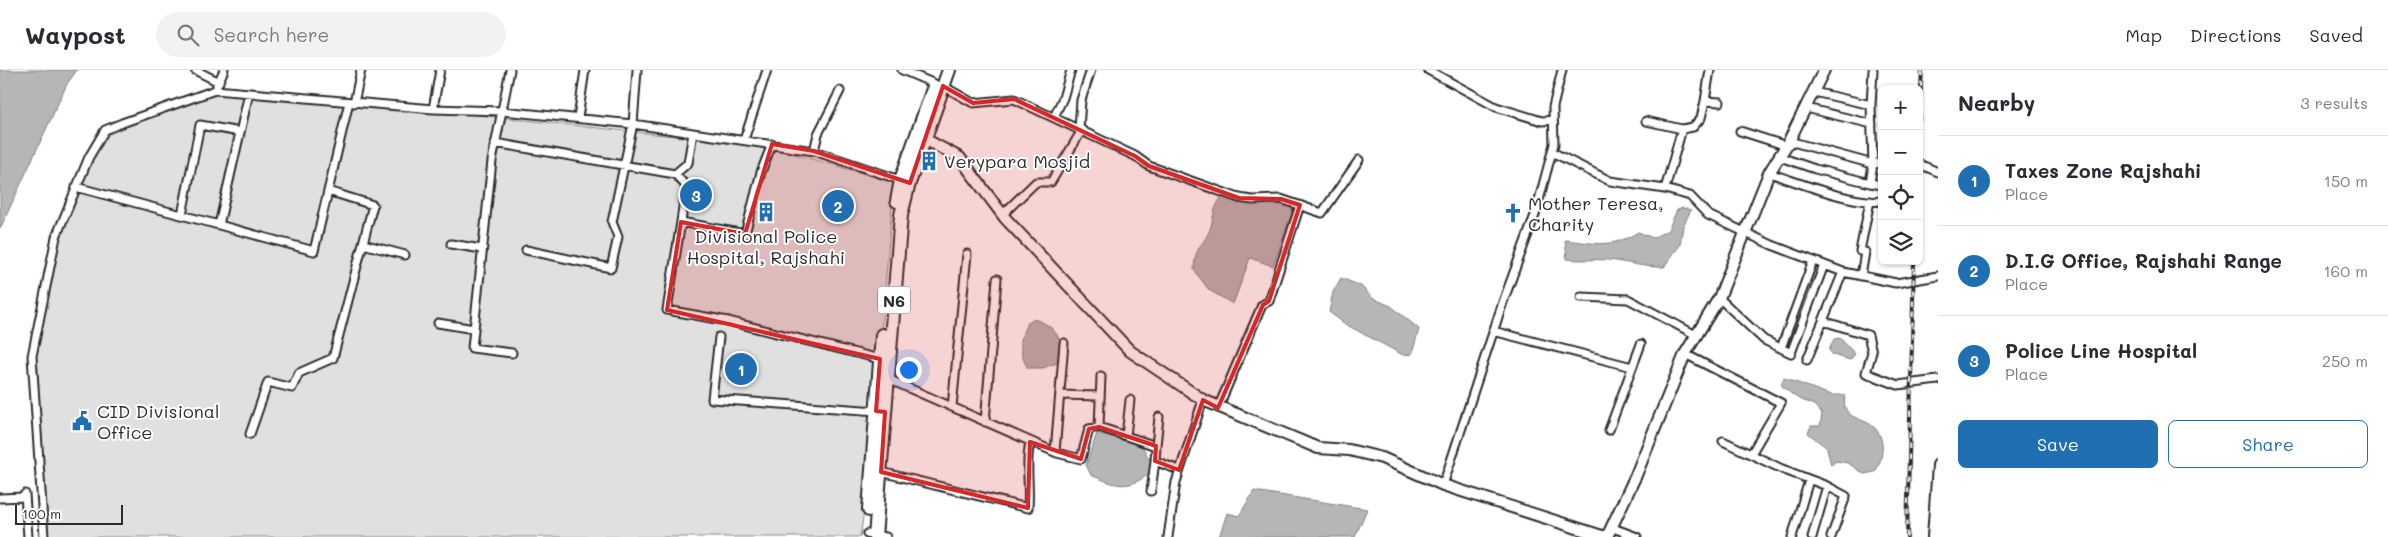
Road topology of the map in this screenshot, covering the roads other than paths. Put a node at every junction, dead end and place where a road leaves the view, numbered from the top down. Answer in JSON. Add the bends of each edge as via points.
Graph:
{"nodes":[{"id":1,"x":195,"y":70,"type":"edge"},
{"id":2,"x":361,"y":70,"type":"edge"},
{"id":3,"x":440,"y":70,"type":"edge"},
{"id":4,"x":510,"y":70,"type":"edge"},
{"id":5,"x":585,"y":70,"type":"edge"},
{"id":6,"x":637,"y":70,"type":"edge"},
{"id":7,"x":766,"y":70,"type":"edge"},
{"id":8,"x":902,"y":70,"type":"edge"},
{"id":9,"x":940,"y":70,"type":"edge"},
{"id":10,"x":949,"y":70,"type":"edge"},
{"id":11,"x":1071,"y":70,"type":"edge"},
{"id":12,"x":1091,"y":70,"type":"edge"},
{"id":13,"x":1428,"y":70,"type":"edge"},
{"id":14,"x":1562,"y":70,"type":"edge"},
{"id":15,"x":1710,"y":70,"type":"edge"},
{"id":16,"x":1824,"y":70,"type":"edge"},
{"id":17,"x":1874,"y":70,"type":"edge"},
{"id":18,"x":222,"y":71,"type":"edge"},
{"id":19,"x":219,"y":82,"type":"junction"},
{"id":20,"x":939,"y":85,"type":"junction"},
{"id":21,"x":215,"y":90,"type":"junction"},
{"id":22,"x":840,"y":91,"type":"dead end"},
{"id":23,"x":1814,"y":92,"type":"junction"},
{"id":24,"x":249,"y":93,"type":"junction"},
{"id":25,"x":1705,"y":101,"type":"junction"},
{"id":26,"x":352,"y":102,"type":"junction"},
{"id":27,"x":1720,"y":102,"type":"dead end"},
{"id":28,"x":1872,"y":105,"type":"junction"},
{"id":29,"x":1806,"y":108,"type":"junction"},
{"id":30,"x":433,"y":109,"type":"junction"},
{"id":31,"x":502,"y":111,"type":"junction"},
{"id":32,"x":1054,"y":117,"type":"junction"},
{"id":33,"x":578,"y":118,"type":"junction"},
{"id":34,"x":1553,"y":120,"type":"junction"},
{"id":35,"x":1646,"y":120,"type":"dead end"},
{"id":36,"x":633,"y":124,"type":"junction"},
{"id":37,"x":1872,"y":124,"type":"junction"},
{"id":38,"x":1080,"y":129,"type":"junction"},
{"id":39,"x":1682,"y":129,"type":"junction"},
{"id":40,"x":1740,"y":131,"type":"dead end"},
{"id":41,"x":240,"y":132,"type":"junction"},
{"id":42,"x":693,"y":132,"type":"junction"},
{"id":43,"x":921,"y":136,"type":"junction"},
{"id":44,"x":744,"y":140,"type":"junction"},
{"id":45,"x":496,"y":143,"type":"junction"},
{"id":46,"x":772,"y":144,"type":"junction"},
{"id":47,"x":1788,"y":144,"type":"junction"},
{"id":48,"x":814,"y":151,"type":"junction"},
{"id":49,"x":1552,"y":152,"type":"junction"},
{"id":50,"x":1780,"y":157,"type":"junction"},
{"id":51,"x":1359,"y":160,"type":"dead end"},
{"id":52,"x":1873,"y":164,"type":"junction"},
{"id":53,"x":1878,"y":164,"type":"edge"},
{"id":54,"x":625,"y":166,"type":"junction"},
{"id":55,"x":1923,"y":166,"type":"edge"},
{"id":56,"x":1938,"y":172,"type":"edge"},
{"id":57,"x":1769,"y":173,"type":"junction"},
{"id":58,"x":675,"y":174,"type":"junction"},
{"id":59,"x":905,"y":182,"type":"junction"},
{"id":60,"x":1870,"y":183,"type":"junction"},
{"id":61,"x":1878,"y":184,"type":"edge"},
{"id":62,"x":76,"y":187,"type":"junction"},
{"id":63,"x":1665,"y":190,"type":"junction"},
{"id":64,"x":328,"y":192,"type":"junction"},
{"id":65,"x":1870,"y":201,"type":"junction"},
{"id":66,"x":1878,"y":201,"type":"edge"},
{"id":67,"x":1300,"y":205,"type":"junction"},
{"id":68,"x":1003,"y":214,"type":"junction"},
{"id":69,"x":182,"y":215,"type":"junction"},
{"id":70,"x":680,"y":222,"type":"junction"},
{"id":71,"x":219,"y":225,"type":"junction"},
{"id":72,"x":1746,"y":234,"type":"junction"},
{"id":73,"x":363,"y":244,"type":"junction"},
{"id":74,"x":451,"y":244,"type":"dead end"},
{"id":75,"x":482,"y":250,"type":"junction"},
{"id":76,"x":526,"y":250,"type":"dead end"},
{"id":77,"x":967,"y":254,"type":"dead end"},
{"id":78,"x":405,"y":256,"type":"dead end"},
{"id":79,"x":1812,"y":261,"type":"junction"},
{"id":80,"x":1824,"y":265,"type":"junction"},
{"id":81,"x":1844,"y":272,"type":"junction"},
{"id":82,"x":1861,"y":276,"type":"junction"},
{"id":83,"x":1938,"y":276,"type":"edge"},
{"id":84,"x":997,"y":279,"type":"dead end"},
{"id":85,"x":1581,"y":298,"type":"dead end"},
{"id":86,"x":1719,"y":298,"type":"junction"},
{"id":87,"x":1823,"y":321,"type":"junction"},
{"id":88,"x":438,"y":323,"type":"dead end"},
{"id":89,"x":474,"y":329,"type":"junction"},
{"id":90,"x":1493,"y":331,"type":"junction"},
{"id":91,"x":1696,"y":334,"type":"junction"},
{"id":92,"x":719,"y":337,"type":"dead end"},
{"id":93,"x":1064,"y":343,"type":"dead end"},
{"id":94,"x":1641,"y":344,"type":"dead end"},
{"id":95,"x":1781,"y":348,"type":"junction"},
{"id":96,"x":512,"y":353,"type":"dead end"},
{"id":97,"x":1685,"y":354,"type":"junction"},
{"id":98,"x":880,"y":359,"type":"junction"},
{"id":99,"x":1807,"y":360,"type":"dead end"},
{"id":100,"x":1632,"y":367,"type":"junction"},
{"id":101,"x":1101,"y":376,"type":"dead end"},
{"id":102,"x":888,"y":380,"type":"junction"},
{"id":103,"x":1938,"y":380,"type":"edge"},
{"id":104,"x":1060,"y":395,"type":"junction"},
{"id":105,"x":1100,"y":396,"type":"junction"},
{"id":106,"x":1130,"y":400,"type":"dead end"},
{"id":107,"x":1203,"y":400,"type":"junction"},
{"id":108,"x":952,"y":407,"type":"junction"},
{"id":109,"x":1218,"y":408,"type":"junction"},
{"id":110,"x":880,"y":412,"type":"junction"},
{"id":111,"x":1160,"y":417,"type":"dead end"},
{"id":112,"x":986,"y":422,"type":"junction"},
{"id":113,"x":1099,"y":427,"type":"junction"},
{"id":114,"x":1609,"y":430,"type":"dead end"},
{"id":115,"x":250,"y":434,"type":"dead end"},
{"id":116,"x":1126,"y":436,"type":"junction"},
{"id":117,"x":1723,"y":441,"type":"dead end"},
{"id":118,"x":1030,"y":442,"type":"junction"},
{"id":119,"x":1156,"y":446,"type":"junction"},
{"id":120,"x":1055,"y":452,"type":"junction"},
{"id":121,"x":1751,"y":454,"type":"junction"},
{"id":122,"x":1155,"y":461,"type":"junction"},
{"id":123,"x":1938,"y":465,"type":"edge"},
{"id":124,"x":1179,"y":470,"type":"junction"},
{"id":125,"x":881,"y":472,"type":"junction"},
{"id":126,"x":1809,"y":480,"type":"junction"},
{"id":127,"x":1443,"y":485,"type":"junction"},
{"id":128,"x":1827,"y":486,"type":"junction"},
{"id":129,"x":1151,"y":491,"type":"dead end"},
{"id":130,"x":0,"y":498,"type":"edge"},
{"id":131,"x":1608,"y":534,"type":"edge"},
{"id":132,"x":874,"y":536,"type":"edge"},
{"id":133,"x":28,"y":537,"type":"edge"},
{"id":134,"x":44,"y":537,"type":"edge"},
{"id":135,"x":1168,"y":537,"type":"edge"},
{"id":136,"x":1637,"y":537,"type":"edge"},
{"id":137,"x":1792,"y":537,"type":"edge"},
{"id":138,"x":1812,"y":537,"type":"edge"},
{"id":139,"x":1831,"y":537,"type":"edge"},
{"id":140,"x":1933,"y":537,"type":"edge"}],
"edges":[{"from":1,"to":19,"type":"street"},
{"from":2,"to":26,"type":"street"},
{"from":3,"to":30,"type":"street"},
{"from":4,"to":31,"type":"street"},
{"from":5,"to":33,"type":"street"},
{"from":6,"to":36,"type":"street"},
{"from":7,"to":44,"type":"street"},
{"from":8,"to":20,"type":"street"},
{"from":9,"to":20,"type":"highway","number":"N6"},
{"from":10,"to":20,"type":"highway","number":"N6"},
{"from":11,"to":32,"type":"street"},
{"from":12,"to":38,"type":"street","via":[[1081,100]]},
{"from":13,"to":34,"type":"street","via":[[1496,107]]},
{"from":14,"to":34,"type":"street"},
{"from":15,"to":25,"type":"street"},
{"from":16,"to":23,"type":"street"},
{"from":17,"to":28,"type":"street"},
{"from":18,"to":19,"type":"street"},
{"from":19,"to":21,"type":"street"},
{"from":20,"to":32,"type":"street","via":[[973,103],[1014,98]]},
{"from":20,"to":43,"type":"highway","number":"N6"},
{"from":21,"to":24,"type":"street"},
{"from":21,"to":62,"type":"street","via":[[105,130],[88,157]]},
{"from":22,"to":48,"type":"street","via":[[818,134]]},
{"from":23,"to":28,"type":"street"},
{"from":23,"to":29,"type":"street"},
{"from":24,"to":26,"type":"street"},
{"from":24,"to":41,"type":"street"},
{"from":25,"to":27,"type":"street"},
{"from":25,"to":39,"type":"street","via":[[1698,124]]},
{"from":26,"to":30,"type":"street"},
{"from":26,"to":64,"type":"street"},
{"from":28,"to":37,"type":"street"},
{"from":29,"to":37,"type":"street"},
{"from":29,"to":47,"type":"street"},
{"from":30,"to":31,"type":"street"},
{"from":31,"to":33,"type":"street"},
{"from":31,"to":45,"type":"street"},
{"from":32,"to":38,"type":"street"},
{"from":33,"to":36,"type":"street"},
{"from":34,"to":49,"type":"street"},
{"from":35,"to":39,"type":"street"},
{"from":36,"to":42,"type":"street"},
{"from":36,"to":54,"type":"street"},
{"from":37,"to":52,"type":"street"},
{"from":38,"to":67,"type":"street","via":[[1135,156],[1148,166],[1232,195],[1252,200],[1281,198]]},
{"from":38,"to":68,"type":"street","via":[[1051,182],[1036,182]]},
{"from":39,"to":63,"type":"street"},
{"from":40,"to":47,"type":"street"},
{"from":41,"to":69,"type":"street","via":[[200,125]]},
{"from":41,"to":71,"type":"street"},
{"from":42,"to":44,"type":"street"},
{"from":42,"to":58,"type":"street","via":[[688,163]]},
{"from":43,"to":59,"type":"highway","number":"N6"},
{"from":43,"to":68,"type":"street","via":[[960,158]]},
{"from":44,"to":46,"type":"street"},
{"from":45,"to":54,"type":"street"},
{"from":45,"to":75,"type":"street"},
{"from":46,"to":48,"type":"street"},
{"from":46,"to":70,"type":"street","via":[[745,234]]},
{"from":47,"to":50,"type":"street"},
{"from":47,"to":52,"type":"street"},
{"from":48,"to":59,"type":"street"},
{"from":49,"to":63,"type":"street","via":[[1610,181]]},
{"from":49,"to":90,"type":"street","via":[[1535,215]]},
{"from":50,"to":57,"type":"street"},
{"from":50,"to":60,"type":"street"},
{"from":51,"to":67,"type":"street","via":[[1322,213]]},
{"from":52,"to":53,"type":"street"},
{"from":52,"to":60,"type":"street"},
{"from":54,"to":58,"type":"street"},
{"from":54,"to":76,"type":"street","via":[[612,222],[618,237],[610,268]]},
{"from":55,"to":56,"type":"street"},
{"from":57,"to":65,"type":"street"},
{"from":57,"to":72,"type":"street"},
{"from":58,"to":70,"type":"street","via":[[686,186]]},
{"from":59,"to":98,"type":"highway","number":"N6","via":[[892,220]]},
{"from":59,"to":102,"type":"highway","number":"N6"},
{"from":60,"to":61,"type":"street"},
{"from":62,"to":69,"type":"street"},
{"from":62,"to":134,"type":"street","via":[[56,237],[32,356]]},
{"from":63,"to":72,"type":"street","via":[[1690,196],[1708,215]]},
{"from":64,"to":71,"type":"street","via":[[314,252]]},
{"from":64,"to":73,"type":"street","via":[[373,205]]},
{"from":65,"to":66,"type":"street"},
{"from":65,"to":82,"type":"street","via":[[1860,251],[1865,252]]},
{"from":67,"to":109,"type":"street","via":[[1269,301],[1262,305]]},
{"from":68,"to":107,"type":"street","via":[[1130,351]]},
{"from":69,"to":71,"type":"street"},
{"from":70,"to":98,"type":"street","via":[[667,310]]},
{"from":72,"to":79,"type":"street"},
{"from":72,"to":86,"type":"street"},
{"from":73,"to":78,"type":"street"},
{"from":73,"to":115,"type":"street","via":[[333,358],[299,373],[292,388],[268,382]]},
{"from":74,"to":75,"type":"street"},
{"from":75,"to":89,"type":"street"},
{"from":77,"to":108,"type":"street"},
{"from":79,"to":80,"type":"street"},
{"from":79,"to":95,"type":"street"},
{"from":80,"to":81,"type":"street"},
{"from":80,"to":95,"type":"street","via":[[1791,353]]},
{"from":81,"to":82,"type":"street"},
{"from":81,"to":87,"type":"street"},
{"from":82,"to":83,"type":"street","via":[[1896,283]]},
{"from":84,"to":112,"type":"street"},
{"from":85,"to":91,"type":"street","via":[[1628,299]]},
{"from":86,"to":91,"type":"street"},
{"from":86,"to":95,"type":"street","via":[[1764,340]]},
{"from":87,"to":99,"type":"street"},
{"from":87,"to":103,"type":"street","via":[[1868,336],[1872,352],[1866,373],[1898,385]]},
{"from":88,"to":89,"type":"street"},
{"from":89,"to":96,"type":"street","via":[[472,348]]},
{"from":90,"to":100,"type":"street"},
{"from":90,"to":127,"type":"street"},
{"from":91,"to":97,"type":"street"},
{"from":92,"to":110,"type":"street","via":[[712,399]]},
{"from":93,"to":104,"type":"street"},
{"from":94,"to":100,"type":"street"},
{"from":97,"to":121,"type":"street","via":[[1781,403]]},
{"from":97,"to":131,"type":"street"},
{"from":98,"to":110,"type":"highway","number":"N6"},
{"from":100,"to":114,"type":"street"},
{"from":101,"to":105,"type":"street"},
{"from":102,"to":108,"type":"street"},
{"from":102,"to":110,"type":"highway","number":"N6"},
{"from":104,"to":105,"type":"street"},
{"from":104,"to":120,"type":"street"},
{"from":105,"to":113,"type":"street"},
{"from":106,"to":116,"type":"street"},
{"from":107,"to":109,"type":"street"},
{"from":107,"to":124,"type":"street"},
{"from":108,"to":112,"type":"street"},
{"from":109,"to":127,"type":"street","via":[[1318,448],[1349,450],[1382,458]]},
{"from":110,"to":125,"type":"highway","number":"N6"},
{"from":110,"to":132,"type":"highway","number":"N6"},
{"from":111,"to":119,"type":"street"},
{"from":112,"to":118,"type":"street"},
{"from":113,"to":116,"type":"street"},
{"from":113,"to":120,"type":"street","via":[[1089,429],[1082,459]]},
{"from":116,"to":119,"type":"street"},
{"from":117,"to":121,"type":"street"},
{"from":118,"to":120,"type":"street"},
{"from":118,"to":125,"type":"street","via":[[1027,456],[1028,508]]},
{"from":119,"to":122,"type":"street"},
{"from":121,"to":126,"type":"street"},
{"from":122,"to":124,"type":"street"},
{"from":122,"to":129,"type":"street"},
{"from":123,"to":140,"type":"street"},
{"from":124,"to":135,"type":"street"},
{"from":125,"to":132,"type":"highway","number":"N6"},
{"from":126,"to":128,"type":"street"},
{"from":126,"to":137,"type":"street"},
{"from":127,"to":131,"type":"street"},
{"from":128,"to":138,"type":"street"},
{"from":128,"to":139,"type":"street","via":[[1846,496]]},
{"from":130,"to":133,"type":"street","via":[[25,496]]},
{"from":131,"to":136,"type":"street"}]}
